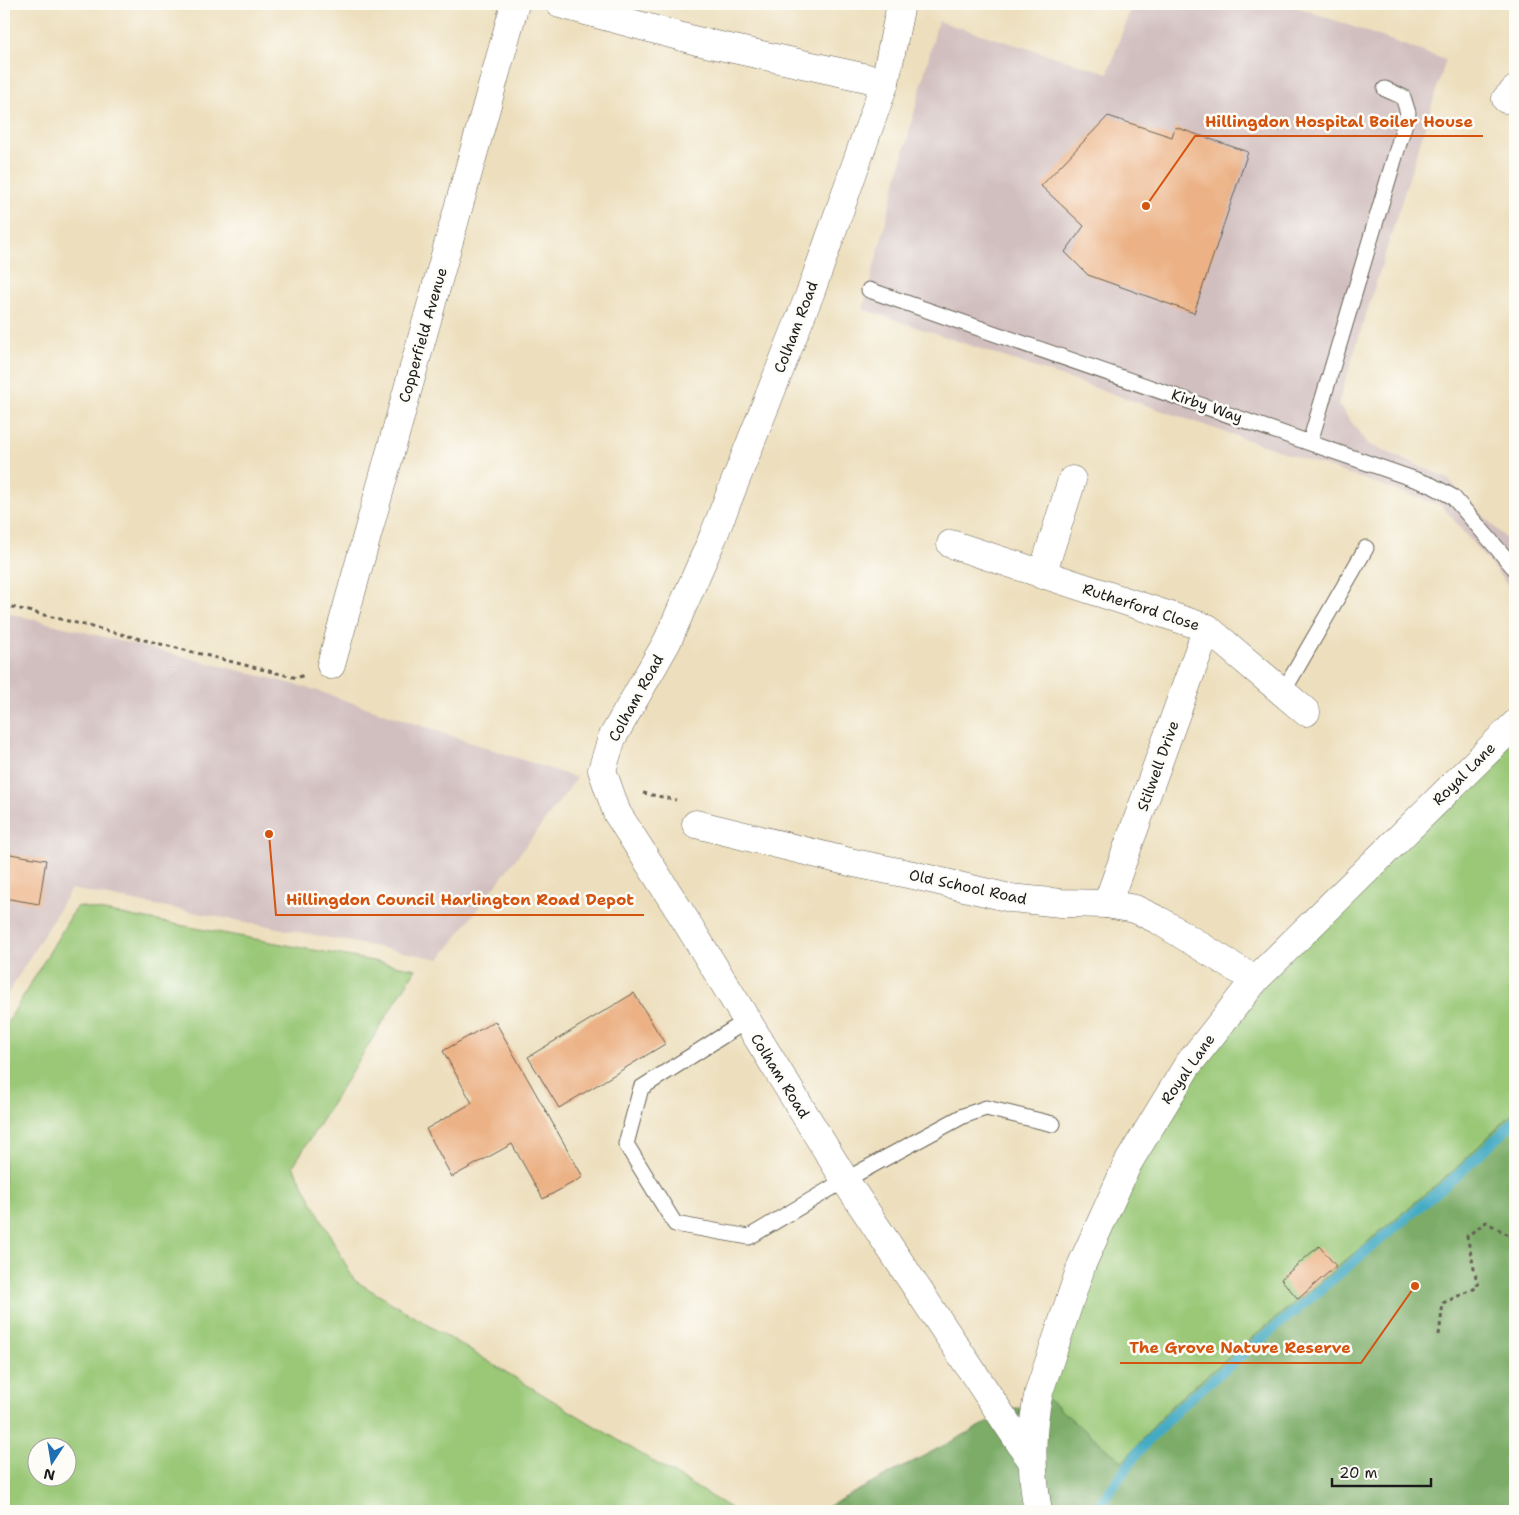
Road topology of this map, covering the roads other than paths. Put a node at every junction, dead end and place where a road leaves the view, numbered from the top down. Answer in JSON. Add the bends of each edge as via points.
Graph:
{"nodes":[{"id":1,"x":515,"y":4,"type":"edge"},
{"id":2,"x":560,"y":4,"type":"edge"},
{"id":3,"x":901,"y":4,"type":"edge"},
{"id":4,"x":885,"y":82,"type":"junction"},
{"id":5,"x":1386,"y":89,"type":"dead end"},
{"id":6,"x":869,"y":290,"type":"dead end"},
{"id":7,"x":1310,"y":442,"type":"junction"},
{"id":8,"x":1072,"y":480,"type":"dead end"},
{"id":9,"x":951,"y":544,"type":"dead end"},
{"id":10,"x":1366,"y":548,"type":"dead end"},
{"id":11,"x":1515,"y":569,"type":"edge"},
{"id":12,"x":1042,"y":575,"type":"junction"},
{"id":13,"x":1207,"y":628,"type":"junction"},
{"id":14,"x":331,"y":665,"type":"road end"},
{"id":15,"x":1283,"y":692,"type":"junction"},
{"id":16,"x":1306,"y":712,"type":"dead end"},
{"id":17,"x":1515,"y":724,"type":"edge"},
{"id":18,"x":696,"y":824,"type":"road end"},
{"id":19,"x":1107,"y":904,"type":"junction"},
{"id":20,"x":1255,"y":980,"type":"junction"},
{"id":21,"x":746,"y":1021,"type":"junction"},
{"id":22,"x":1053,"y":1124,"type":"dead end"},
{"id":23,"x":845,"y":1180,"type":"junction"},
{"id":24,"x":1032,"y":1461,"type":"junction"},
{"id":25,"x":1038,"y":1511,"type":"edge"}],
"edges":[{"from":1,"to":14,"type":"street","name":"Copperfield Avenue"},
{"from":2,"to":4,"type":"street","via":[[697,41]]},
{"from":3,"to":4,"type":"street","name":"Colham Road"},
{"from":4,"to":21,"type":"street","name":"Colham Road","via":[[811,291],[713,537],[666,642],[612,738],[602,770],[617,813]]},
{"from":5,"to":7,"type":"lane","via":[[1403,97],[1408,113]]},
{"from":6,"to":7,"type":"lane","name":"Kirby Way"},
{"from":7,"to":11,"type":"lane","name":"Kirby Way","via":[[1431,485],[1453,497]]},
{"from":8,"to":12,"type":"street"},
{"from":9,"to":12,"type":"street","name":"Rutherford Close"},
{"from":10,"to":15,"type":"lane"},
{"from":12,"to":13,"type":"street","name":"Rutherford Close"},
{"from":13,"to":15,"type":"street","name":"Rutherford Close"},
{"from":13,"to":19,"type":"street","name":"Stilwell Drive"},
{"from":15,"to":16,"type":"street","name":"Rutherford Close"},
{"from":17,"to":20,"type":"street","name":"Royal Lane"},
{"from":18,"to":19,"type":"street","name":"Old School Road","via":[[1010,898]]},
{"from":19,"to":20,"type":"street","name":"Old School Road","via":[[1135,909],[1160,921]]},
{"from":20,"to":24,"type":"street","name":"Royal Lane","via":[[1187,1066],[1128,1162],[1082,1264],[1039,1392]]},
{"from":21,"to":23,"type":"street","name":"Colham Road"},
{"from":21,"to":23,"type":"lane","via":[[641,1088],[626,1144],[675,1224],[749,1237]]},
{"from":22,"to":23,"type":"lane","via":[[986,1108],[963,1116]]},
{"from":23,"to":24,"type":"street","name":"Colham Road"},
{"from":24,"to":25,"type":"street","name":"Royal Lane"}]}
